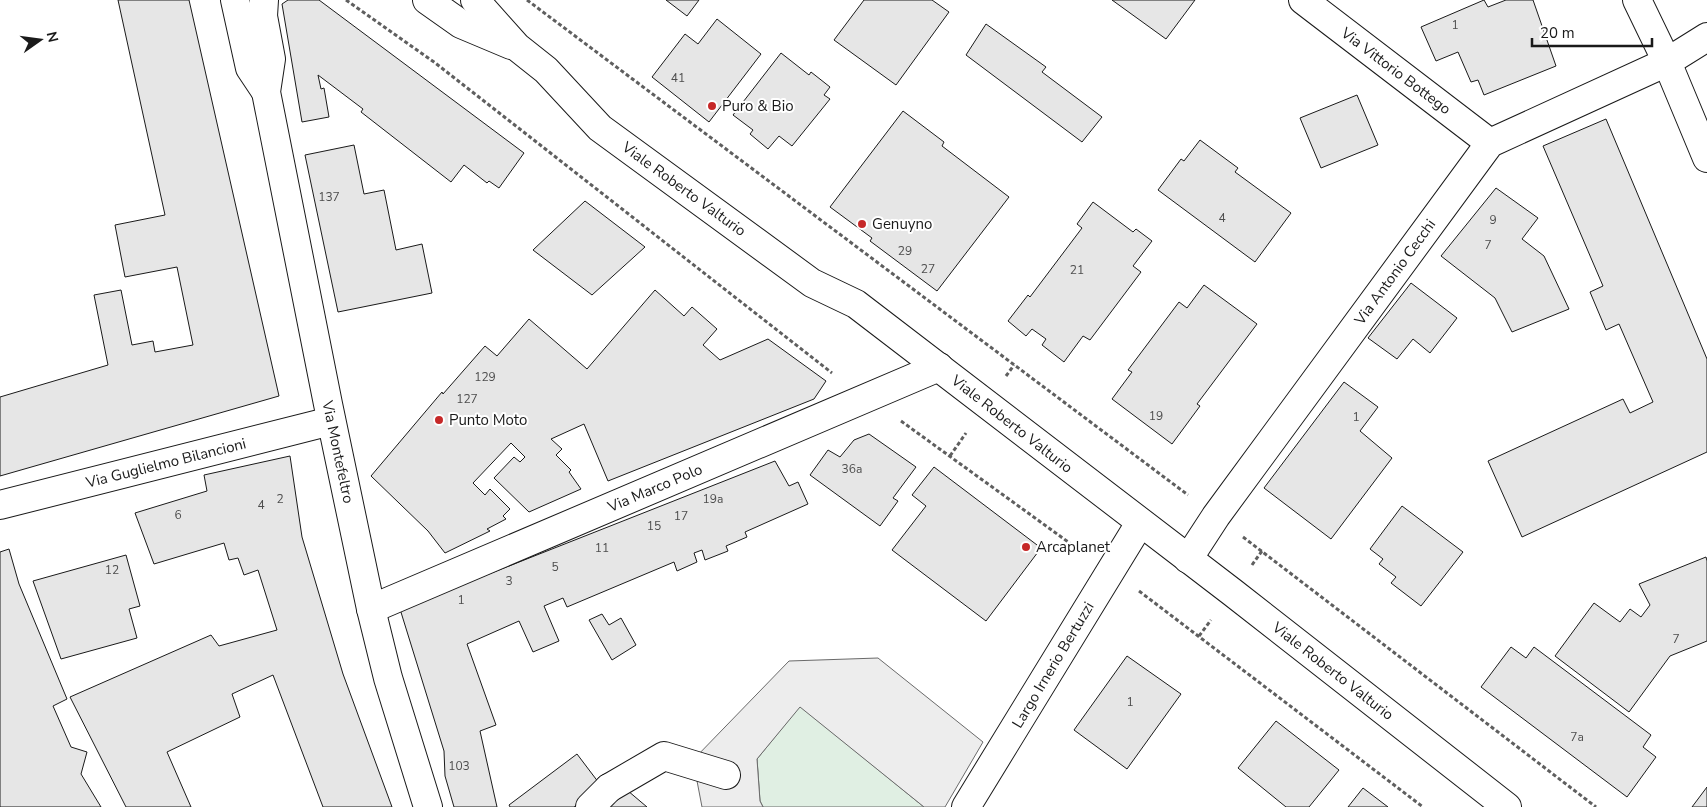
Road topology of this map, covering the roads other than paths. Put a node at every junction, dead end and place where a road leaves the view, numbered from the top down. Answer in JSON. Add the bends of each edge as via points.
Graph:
{"nodes":[{"id":1,"x":235,"y":0,"type":"edge"},
{"id":2,"x":264,"y":0,"type":"edge"},
{"id":3,"x":427,"y":0,"type":"edge"},
{"id":4,"x":476,"y":0,"type":"edge"},
{"id":5,"x":1303,"y":0,"type":"edge"},
{"id":6,"x":1636,"y":0,"type":"edge"},
{"id":7,"x":1707,"y":37,"type":"edge"},
{"id":8,"x":517,"y":47,"type":"junction"},
{"id":9,"x":1666,"y":62,"type":"junction"},
{"id":10,"x":266,"y":92,"type":"junction"},
{"id":11,"x":1490,"y":143,"type":"junction"},
{"id":12,"x":1707,"y":158,"type":"edge"},
{"id":13,"x":939,"y":368,"type":"junction"},
{"id":14,"x":331,"y":421,"type":"junction"},
{"id":15,"x":0,"y":505,"type":"edge"},
{"id":16,"x":1140,"y":523,"type":"junction"},
{"id":17,"x":1188,"y":559,"type":"junction"},
{"id":18,"x":371,"y":610,"type":"junction"},
{"id":19,"x":726,"y":775,"type":"dead end"},
{"id":20,"x":428,"y":807,"type":"edge"},
{"id":21,"x":590,"y":807,"type":"edge"},
{"id":22,"x":966,"y":807,"type":"edge"},
{"id":23,"x":1507,"y":807,"type":"edge"}],
"edges":[{"from":1,"to":10,"type":"street","name":"Via Montefeltro","via":[[250,68]]},
{"from":2,"to":10,"type":"street","name":"Via Montefeltro","via":[[262,16],[270,59]]},
{"from":3,"to":8,"type":"street","name":"Viale Roberto Valturio","via":[[461,24]]},
{"from":4,"to":8,"type":"street","name":"Viale Roberto Valturio"},
{"from":5,"to":11,"type":"street","name":"Via Vittorio Bottego"},
{"from":6,"to":9,"type":"street"},
{"from":7,"to":9,"type":"street","name":"Via Antonio Cecchi"},
{"from":8,"to":13,"type":"street","name":"Viale Roberto Valturio","via":[[546,70],[600,128],[812,283],[856,304]]},
{"from":9,"to":11,"type":"street","name":"Via Antonio Cecchi"},
{"from":9,"to":12,"type":"street"},
{"from":10,"to":14,"type":"street","name":"Via Montefeltro"},
{"from":11,"to":17,"type":"street","name":"Via Antonio Cecchi","via":[[1216,516]]},
{"from":13,"to":16,"type":"street","name":"Viale Roberto Valturio"},
{"from":13,"to":18,"type":"street","name":"Via Marco Polo"},
{"from":14,"to":15,"type":"street","name":"Via Guglielmo Bilancioni"},
{"from":14,"to":18,"type":"street","name":"Via Montefeltro"},
{"from":16,"to":17,"type":"street","name":"Viale Roberto Valturio"},
{"from":16,"to":22,"type":"street","name":"Largo Irnerio Bertuzzi"},
{"from":17,"to":23,"type":"street","name":"Viale Roberto Valturio"},
{"from":18,"to":20,"type":"street","name":"Via Montefeltro","via":[[388,678]]},
{"from":19,"to":21,"type":"street","via":[[664,756],[609,788]]}]}
